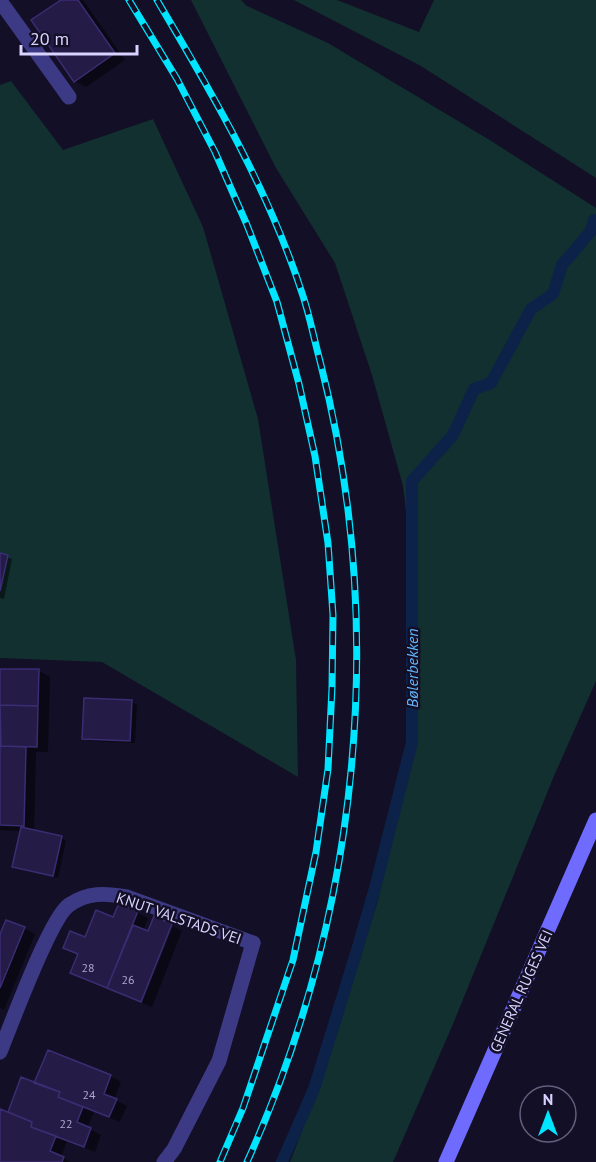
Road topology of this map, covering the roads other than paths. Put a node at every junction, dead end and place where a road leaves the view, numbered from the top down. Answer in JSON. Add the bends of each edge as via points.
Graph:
{"nodes":[{"id":1,"x":0,"y":1,"type":"edge"},
{"id":2,"x":69,"y":97,"type":"dead end"},
{"id":3,"x":596,"y":820,"type":"edge"},
{"id":4,"x":0,"y":1052,"type":"edge"},
{"id":5,"x":164,"y":1162,"type":"edge"},
{"id":6,"x":446,"y":1162,"type":"edge"}],
"edges":[{"from":1,"to":2,"type":"street"},
{"from":3,"to":6,"type":"main road","name":"GENERAL RUGES VEI"},
{"from":4,"to":5,"type":"street","name":"KNUT VALSTADS VEI","via":[[56,922],[67,906],[91,894],[127,897],[253,943],[219,1061]]}]}
